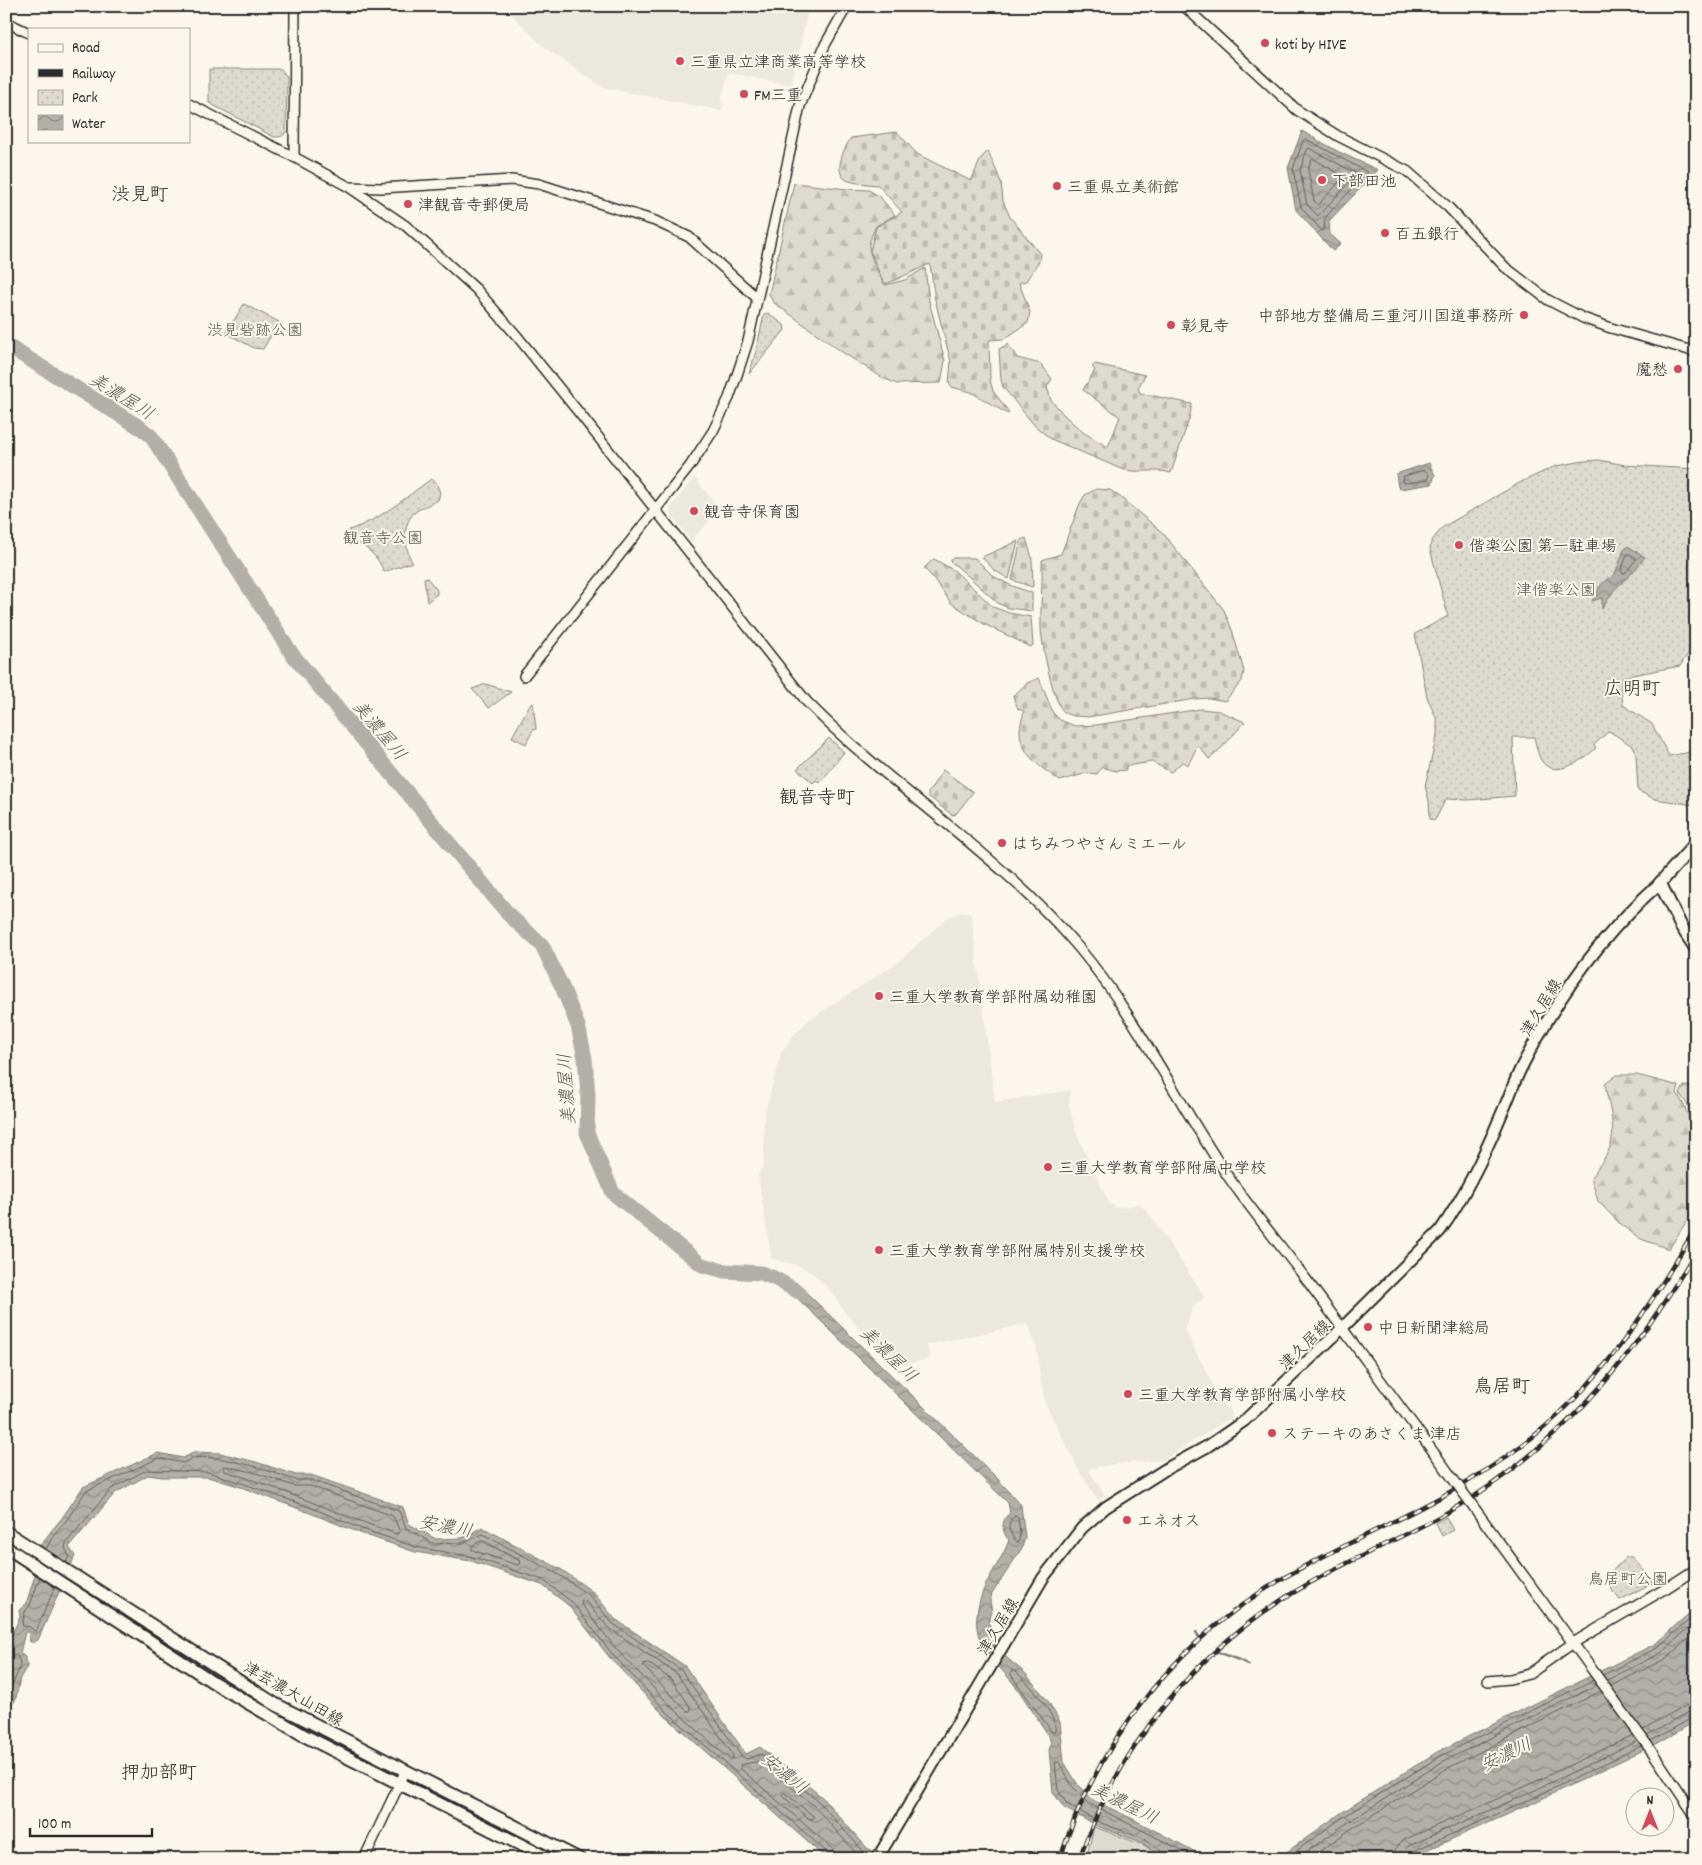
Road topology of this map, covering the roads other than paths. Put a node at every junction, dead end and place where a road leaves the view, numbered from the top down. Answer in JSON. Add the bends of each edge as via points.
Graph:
{"nodes":[{"id":1,"x":295,"y":6,"type":"edge"},
{"id":2,"x":847,"y":6,"type":"edge"},
{"id":3,"x":1184,"y":6,"type":"edge"},
{"id":4,"x":6,"y":22,"type":"edge"},
{"id":5,"x":28,"y":33,"type":"edge"},
{"id":6,"x":190,"y":105,"type":"edge"},
{"id":7,"x":294,"y":157,"type":"junction"},
{"id":8,"x":349,"y":186,"type":"junction"},
{"id":9,"x":757,"y":298,"type":"junction"},
{"id":10,"x":1696,"y":352,"type":"edge"},
{"id":11,"x":655,"y":512,"type":"junction"},
{"id":12,"x":524,"y":676,"type":"dead end"},
{"id":13,"x":1696,"y":843,"type":"edge"},
{"id":14,"x":1660,"y":883,"type":"junction"},
{"id":15,"x":1696,"y":949,"type":"edge"},
{"id":16,"x":1342,"y":1327,"type":"junction"},
{"id":17,"x":6,"y":1532,"type":"edge"},
{"id":18,"x":6,"y":1547,"type":"edge"},
{"id":19,"x":1696,"y":1569,"type":"edge"},
{"id":20,"x":1576,"y":1646,"type":"junction"},
{"id":21,"x":1488,"y":1681,"type":"dead end"},
{"id":22,"x":405,"y":1772,"type":"junction"},
{"id":23,"x":400,"y":1784,"type":"junction"},
{"id":24,"x":1696,"y":1817,"type":"edge"},
{"id":25,"x":364,"y":1859,"type":"edge"},
{"id":26,"x":549,"y":1859,"type":"edge"},
{"id":27,"x":579,"y":1859,"type":"edge"},
{"id":28,"x":877,"y":1859,"type":"edge"}],
"edges":[{"from":1,"to":7,"type":"street"},
{"from":2,"to":9,"type":"street","via":[[825,45],[800,106]]},
{"from":3,"to":10,"type":"street","via":[[1297,110],[1338,136],[1407,171],[1448,207],[1505,268],[1548,300],[1611,328]]},
{"from":4,"to":5,"type":"street"},
{"from":6,"to":7,"type":"street"},
{"from":7,"to":8,"type":"street"},
{"from":8,"to":9,"type":"street","via":[[381,188],[512,180],[539,184],[655,221],[689,236]]},
{"from":8,"to":11,"type":"street","via":[[406,226],[476,289],[574,407]]},
{"from":9,"to":11,"type":"street","via":[[748,341],[729,398],[699,454]]},
{"from":11,"to":12,"type":"street"},
{"from":11,"to":16,"type":"street","via":[[808,702],[834,729],[996,864],[1080,949],[1123,1007],[1188,1116],[1229,1177]]},
{"from":13,"to":14,"type":"main road"},
{"from":14,"to":15,"type":"main road"},
{"from":14,"to":16,"type":"main road","name":"津久居線","via":[[1603,941],[1555,1010],[1521,1069],[1474,1175],[1450,1217],[1430,1241]]},
{"from":16,"to":20,"type":"street","bridge":true},
{"from":16,"to":28,"type":"main road","name":"津久居線","via":[[1244,1421],[1106,1507],[1082,1528],[1043,1578]]},
{"from":17,"to":22,"type":"main road","name":"津芸濃大山田線","via":[[275,1704]]},
{"from":18,"to":23,"type":"main road","name":"津芸濃大山田線","via":[[216,1684],[305,1736]]},
{"from":19,"to":20,"type":"street"},
{"from":20,"to":21,"type":"street","via":[[1529,1674]]},
{"from":20,"to":24,"type":"street"},
{"from":22,"to":23,"type":"street"},
{"from":22,"to":27,"type":"main road","name":"津芸濃大山田線"},
{"from":23,"to":25,"type":"street"},
{"from":23,"to":26,"type":"main road","name":"津芸濃大山田線"}]}
